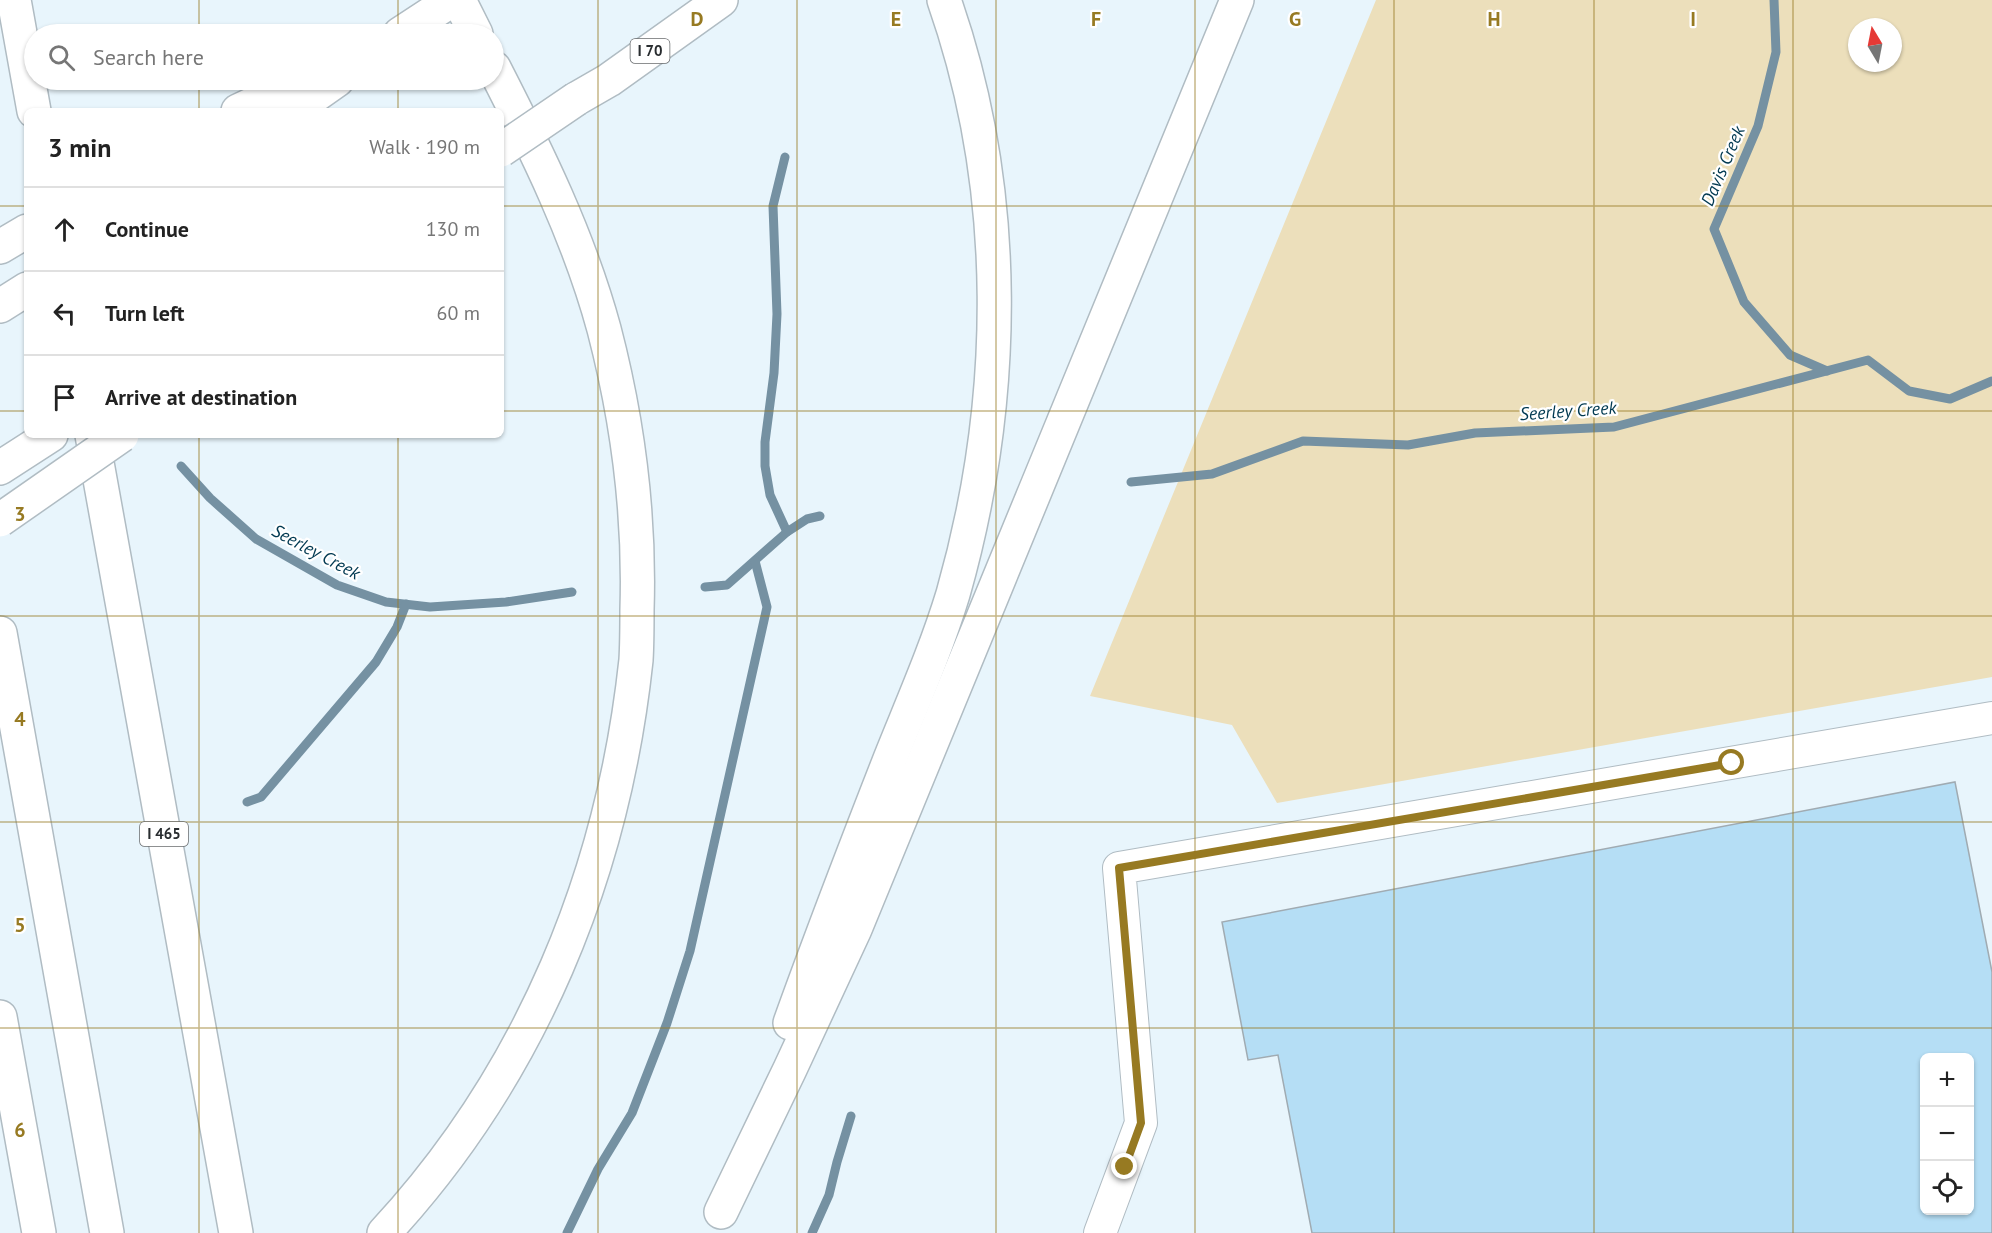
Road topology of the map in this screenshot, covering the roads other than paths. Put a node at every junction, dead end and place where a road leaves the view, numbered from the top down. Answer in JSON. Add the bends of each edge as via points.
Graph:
{"nodes":[{"id":1,"x":14,"y":0,"type":"edge"},
{"id":2,"x":452,"y":0,"type":"edge"},
{"id":3,"x":459,"y":0,"type":"edge"},
{"id":4,"x":721,"y":0,"type":"edge"},
{"id":5,"x":944,"y":0,"type":"edge"},
{"id":6,"x":1238,"y":0,"type":"edge"},
{"id":7,"x":415,"y":24,"type":"edge"},
{"id":8,"x":471,"y":24,"type":"edge"},
{"id":9,"x":24,"y":56,"type":"edge"},
{"id":10,"x":504,"y":89,"type":"edge"},
{"id":11,"x":30,"y":90,"type":"edge"},
{"id":12,"x":282,"y":90,"type":"edge"},
{"id":13,"x":323,"y":90,"type":"edge"},
{"id":14,"x":33,"y":108,"type":"edge"},
{"id":15,"x":244,"y":108,"type":"edge"},
{"id":16,"x":297,"y":108,"type":"edge"},
{"id":17,"x":504,"y":148,"type":"edge"},
{"id":18,"x":24,"y":233,"type":"edge"},
{"id":19,"x":0,"y":247,"type":"edge"},
{"id":20,"x":24,"y":291,"type":"edge"},
{"id":21,"x":0,"y":306,"type":"edge"},
{"id":22,"x":46,"y":438,"type":"edge"},
{"id":23,"x":93,"y":438,"type":"edge"},
{"id":24,"x":118,"y":438,"type":"edge"},
{"id":25,"x":0,"y":468,"type":"edge"},
{"id":26,"x":0,"y":520,"type":"edge"},
{"id":27,"x":0,"y":633,"type":"edge"},
{"id":28,"x":1992,"y":718,"type":"edge"},
{"id":29,"x":0,"y":1017,"type":"edge"},
{"id":30,"x":716,"y":1222,"type":"edge"},
{"id":31,"x":39,"y":1233,"type":"edge"},
{"id":32,"x":107,"y":1233,"type":"edge"},
{"id":33,"x":236,"y":1233,"type":"edge"},
{"id":34,"x":384,"y":1233,"type":"edge"},
{"id":35,"x":1100,"y":1233,"type":"edge"}],
"edges":[{"from":1,"to":9,"type":"highway"},
{"from":2,"to":7,"type":"highway"},
{"from":3,"to":8,"type":"highway"},
{"from":4,"to":17,"type":"highway","number":"I 70","bridge":true,"via":[[609,80]]},
{"from":5,"to":30,"type":"highway","via":[[977,123],[988,183],[993,246],[994,362],[980,481],[960,568],[935,644],[827,918]]},
{"from":6,"to":30,"type":"highway","via":[[855,929]]},
{"from":10,"to":34,"type":"highway","via":[[563,210],[603,326],[617,384],[634,492],[638,571],[636,659],[617,781],[584,903],[553,978],[523,1039],[481,1109]]},
{"from":11,"to":14,"type":"highway"},
{"from":12,"to":15,"type":"highway"},
{"from":13,"to":16,"type":"highway"},
{"from":18,"to":19,"type":"highway"},
{"from":20,"to":21,"type":"highway"},
{"from":22,"to":25,"type":"highway"},
{"from":23,"to":33,"type":"highway","number":"I 465"},
{"from":24,"to":26,"type":"highway","bridge":true},
{"from":27,"to":32,"type":"highway"},
{"from":28,"to":35,"type":"lane","via":[[1119,868],[1141,1123]]},
{"from":29,"to":31,"type":"highway"}]}
